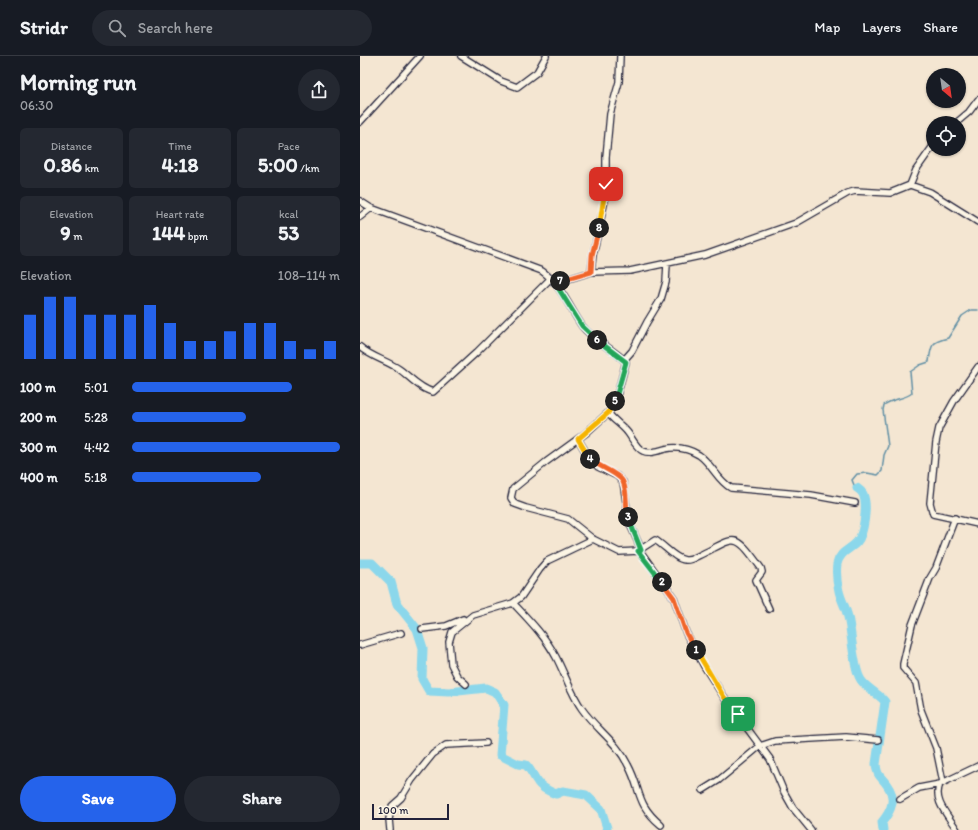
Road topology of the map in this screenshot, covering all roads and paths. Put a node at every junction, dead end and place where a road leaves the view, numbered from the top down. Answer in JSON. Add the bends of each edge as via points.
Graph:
{"nodes":[{"id":1,"x":420,"y":56,"type":"edge"},
{"id":2,"x":461,"y":56,"type":"edge"},
{"id":3,"x":546,"y":56,"type":"edge"},
{"id":4,"x":620,"y":56,"type":"edge"},
{"id":5,"x":978,"y":100,"type":"edge"},
{"id":6,"x":964,"y":116,"type":"edge"},
{"id":7,"x":360,"y":122,"type":"edge"},
{"id":8,"x":926,"y":156,"type":"edge"},
{"id":9,"x":910,"y":185,"type":"junction"},
{"id":10,"x":360,"y":201,"type":"edge"},
{"id":11,"x":371,"y":208,"type":"junction"},
{"id":12,"x":360,"y":217,"type":"edge"},
{"id":13,"x":978,"y":222,"type":"edge"},
{"id":14,"x":667,"y":264,"type":"junction"},
{"id":15,"x":591,"y":272,"type":"junction"},
{"id":16,"x":553,"y":280,"type":"junction"},
{"id":17,"x":360,"y":347,"type":"edge"},
{"id":18,"x":624,"y":360,"type":"junction"},
{"id":19,"x":978,"y":367,"type":"edge"},
{"id":20,"x":608,"y":413,"type":"junction"},
{"id":21,"x":578,"y":439,"type":"junction"},
{"id":22,"x":855,"y":503,"type":"dead end"},
{"id":23,"x":955,"y":518,"type":"junction"},
{"id":24,"x":978,"y":524,"type":"edge"},
{"id":25,"x":593,"y":539,"type":"junction"},
{"id":26,"x":640,"y":550,"type":"junction"},
{"id":27,"x":512,"y":603,"type":"junction"},
{"id":28,"x":769,"y":609,"type":"dead end"},
{"id":29,"x":473,"y":615,"type":"junction"},
{"id":30,"x":422,"y":629,"type":"dead end"},
{"id":31,"x":401,"y":633,"type":"dead end"},
{"id":32,"x":360,"y":645,"type":"edge"},
{"id":33,"x":466,"y":684,"type":"dead end"},
{"id":34,"x":878,"y":740,"type":"dead end"},
{"id":35,"x":486,"y":743,"type":"dead end"},
{"id":36,"x":760,"y":746,"type":"junction"},
{"id":37,"x":978,"y":766,"type":"edge"},
{"id":38,"x":941,"y":783,"type":"junction"},
{"id":39,"x":702,"y":790,"type":"dead end"},
{"id":40,"x":900,"y":799,"type":"dead end"},
{"id":41,"x":661,"y":825,"type":"dead end"},
{"id":42,"x":390,"y":830,"type":"edge"},
{"id":43,"x":811,"y":830,"type":"edge"},
{"id":44,"x":957,"y":830,"type":"edge"}],
"edges":[{"from":1,"to":7,"type":"street"},
{"from":2,"to":3,"type":"street","via":[[517,87],[537,72]]},
{"from":4,"to":15,"type":"street","via":[[619,82],[610,114],[606,196],[592,255]]},
{"from":5,"to":6,"type":"street"},
{"from":8,"to":9,"type":"street"},
{"from":9,"to":13,"type":"street","via":[[930,192]]},
{"from":9,"to":14,"type":"street","via":[[890,193],[848,193],[784,228],[724,249]]},
{"from":10,"to":11,"type":"street"},
{"from":11,"to":12,"type":"street"},
{"from":11,"to":16,"type":"street","via":[[529,265]]},
{"from":14,"to":15,"type":"street","via":[[630,271]]},
{"from":14,"to":18,"type":"street","via":[[666,282],[661,299],[646,322],[632,352]]},
{"from":15,"to":16,"type":"street"},
{"from":16,"to":17,"type":"street","via":[[433,392],[422,387],[392,364],[365,352]]},
{"from":16,"to":18,"type":"street","via":[[582,326],[592,337]]},
{"from":18,"to":20,"type":"street","via":[[626,364],[618,392]]},
{"from":19,"to":23,"type":"street","via":[[954,401],[939,428],[936,442],[930,503],[932,512],[938,516]]},
{"from":20,"to":21,"type":"street"},
{"from":20,"to":22,"type":"street","via":[[644,451],[682,448],[694,453],[701,456],[724,484],[731,488],[811,495]]},
{"from":21,"to":25,"type":"street","via":[[513,489],[511,498],[515,504],[568,520]]},
{"from":21,"to":26,"type":"street","via":[[590,459],[623,482],[628,516]]},
{"from":23,"to":24,"type":"street"},
{"from":23,"to":38,"type":"street","via":[[912,625],[903,664],[903,668],[916,683],[920,710],[926,718],[936,748]]},
{"from":25,"to":26,"type":"street","via":[[619,552]]},
{"from":25,"to":27,"type":"street","via":[[548,561],[521,597]]},
{"from":26,"to":28,"type":"street","via":[[655,540],[680,559],[690,560],[731,539],[737,541],[761,568],[762,572],[756,580]]},
{"from":26,"to":36,"type":"street","via":[[674,598],[686,633],[704,666]]},
{"from":27,"to":29,"type":"street"},
{"from":27,"to":41,"type":"street","via":[[543,635],[582,710],[612,741],[625,759],[645,808]]},
{"from":29,"to":30,"type":"street","via":[[446,626]]},
{"from":29,"to":33,"type":"street","via":[[452,632],[450,642],[453,670]]},
{"from":31,"to":32,"type":"street"},
{"from":34,"to":36,"type":"street","via":[[846,737],[793,739]]},
{"from":35,"to":42,"type":"street","via":[[446,745],[433,754],[401,798],[392,806]]},
{"from":36,"to":39,"type":"street","via":[[720,780]]},
{"from":36,"to":43,"type":"street","via":[[770,759],[793,808]]},
{"from":37,"to":38,"type":"street"},
{"from":38,"to":40,"type":"street","via":[[919,788]]},
{"from":38,"to":44,"type":"street","via":[[937,797]]}]}
